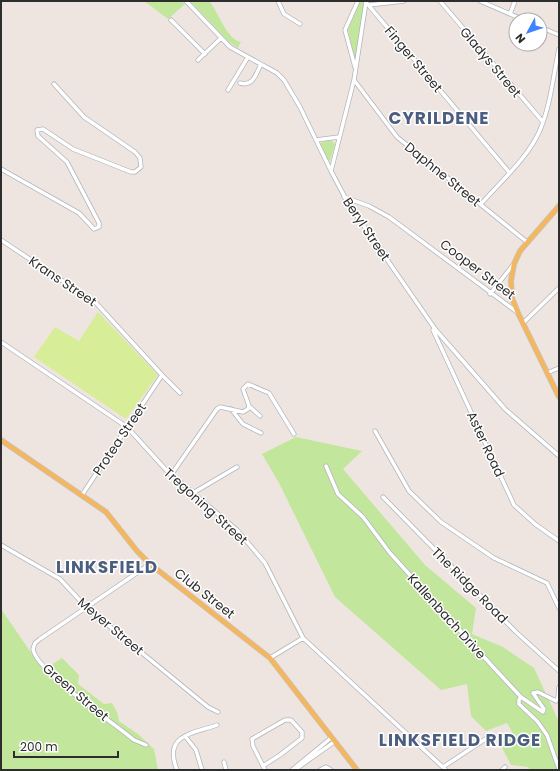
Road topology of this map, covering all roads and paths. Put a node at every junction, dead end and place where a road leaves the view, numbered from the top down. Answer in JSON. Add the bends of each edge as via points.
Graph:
{"nodes":[{"id":1,"x":186,"y":1,"type":"edge"},
{"id":2,"x":278,"y":1,"type":"edge"},
{"id":3,"x":358,"y":1,"type":"edge"},
{"id":4,"x":404,"y":1,"type":"edge"},
{"id":5,"x":440,"y":1,"type":"edge"},
{"id":6,"x":480,"y":1,"type":"edge"},
{"id":7,"x":515,"y":1,"type":"edge"},
{"id":8,"x":367,"y":3,"type":"edge"},
{"id":9,"x":511,"y":12,"type":"edge"},
{"id":10,"x":508,"y":13,"type":"edge"},
{"id":11,"x":171,"y":20,"type":"dead end"},
{"id":12,"x":300,"y":24,"type":"dead end"},
{"id":13,"x":548,"y":30,"type":"edge"},
{"id":14,"x":559,"y":35,"type":"edge"},
{"id":15,"x":221,"y":38,"type":"junction"},
{"id":16,"x":559,"y":49,"type":"edge"},
{"id":17,"x":205,"y":54,"type":"junction"},
{"id":18,"x":248,"y":58,"type":"junction"},
{"id":19,"x":198,"y":60,"type":"dead end"},
{"id":20,"x":261,"y":64,"type":"junction"},
{"id":21,"x":356,"y":70,"type":"junction"},
{"id":22,"x":354,"y":80,"type":"junction"},
{"id":23,"x":240,"y":83,"type":"dead end"},
{"id":24,"x":54,"y":84,"type":"dead end"},
{"id":25,"x":228,"y":90,"type":"dead end"},
{"id":26,"x":543,"y":122,"type":"junction"},
{"id":27,"x":339,"y":137,"type":"junction"},
{"id":28,"x":316,"y":140,"type":"junction"},
{"id":29,"x":1,"y":169,"type":"edge"},
{"id":30,"x":330,"y":171,"type":"junction"},
{"id":31,"x":509,"y":172,"type":"junction"},
{"id":32,"x":344,"y":196,"type":"junction"},
{"id":33,"x":481,"y":204,"type":"junction"},
{"id":34,"x":559,"y":206,"type":"edge"},
{"id":35,"x":1,"y":240,"type":"edge"},
{"id":36,"x":527,"y":242,"type":"junction"},
{"id":37,"x":514,"y":264,"type":"junction"},
{"id":38,"x":559,"y":288,"type":"edge"},
{"id":39,"x":490,"y":294,"type":"junction"},
{"id":40,"x":518,"y":313,"type":"junction"},
{"id":41,"x":523,"y":323,"type":"junction"},
{"id":42,"x":434,"y":329,"type":"junction"},
{"id":43,"x":1,"y":342,"type":"edge"},
{"id":44,"x":559,"y":368,"type":"edge"},
{"id":45,"x":547,"y":373,"type":"junction"},
{"id":46,"x":162,"y":375,"type":"junction"},
{"id":47,"x":180,"y":393,"type":"dead end"},
{"id":48,"x":559,"y":397,"type":"edge"},
{"id":49,"x":250,"y":406,"type":"junction"},
{"id":50,"x":231,"y":409,"type":"junction"},
{"id":51,"x":260,"y":416,"type":"dead end"},
{"id":52,"x":127,"y":427,"type":"junction"},
{"id":53,"x":375,"y":431,"type":"dead end"},
{"id":54,"x":260,"y":433,"type":"dead end"},
{"id":55,"x":294,"y":434,"type":"dead end"},
{"id":56,"x":1,"y":440,"type":"edge"},
{"id":57,"x":559,"y":456,"type":"edge"},
{"id":58,"x":237,"y":466,"type":"dead end"},
{"id":59,"x":326,"y":466,"type":"dead end"},
{"id":60,"x":172,"y":475,"type":"junction"},
{"id":61,"x":193,"y":493,"type":"junction"},
{"id":62,"x":82,"y":495,"type":"junction"},
{"id":63,"x":383,"y":497,"type":"dead end"},
{"id":64,"x":559,"y":541,"type":"edge"},
{"id":65,"x":1,"y":545,"type":"edge"},
{"id":66,"x":150,"y":564,"type":"junction"},
{"id":67,"x":86,"y":607,"type":"junction"},
{"id":68,"x":559,"y":608,"type":"edge"},
{"id":69,"x":303,"y":638,"type":"junction"},
{"id":70,"x":270,"y":658,"type":"junction"},
{"id":71,"x":559,"y":671,"type":"edge"},
{"id":72,"x":559,"y":687,"type":"edge"},
{"id":73,"x":521,"y":697,"type":"junction"},
{"id":74,"x":218,"y":712,"type":"dead end"},
{"id":75,"x":217,"y":725,"type":"dead end"},
{"id":76,"x":185,"y":736,"type":"junction"},
{"id":77,"x":487,"y":738,"type":"dead end"},
{"id":78,"x":333,"y":740,"type":"junction"},
{"id":79,"x":146,"y":745,"type":"dead end"},
{"id":80,"x":224,"y":762,"type":"dead end"},
{"id":81,"x":263,"y":766,"type":"junction"},
{"id":82,"x":445,"y":769,"type":"edge"},
{"id":83,"x":559,"y":769,"type":"edge"},
{"id":84,"x":177,"y":770,"type":"edge"},
{"id":85,"x":202,"y":770,"type":"edge"},
{"id":86,"x":226,"y":770,"type":"edge"},
{"id":87,"x":265,"y":770,"type":"edge"},
{"id":88,"x":292,"y":770,"type":"edge"},
{"id":89,"x":295,"y":770,"type":"edge"},
{"id":90,"x":320,"y":770,"type":"edge"},
{"id":91,"x":331,"y":770,"type":"edge"},
{"id":92,"x":358,"y":770,"type":"edge"}],
"edges":[{"from":1,"to":15,"type":"street","name":"Beryl Street"},
{"from":2,"to":12,"type":"street","via":[[284,14]]},
{"from":3,"to":21,"type":"street","via":[[345,30]]},
{"from":4,"to":8,"type":"street"},
{"from":5,"to":26,"type":"street","name":"Gladys Street"},
{"from":6,"to":10,"type":"street"},
{"from":7,"to":9,"type":"street"},
{"from":8,"to":21,"type":"street"},
{"from":8,"to":31,"type":"street","name":"Finger Street"},
{"from":11,"to":17,"type":"street"},
{"from":13,"to":14,"type":"street"},
{"from":15,"to":17,"type":"street"},
{"from":15,"to":18,"type":"street","name":"Beryl Street","via":[[232,49]]},
{"from":16,"to":26,"type":"street"},
{"from":17,"to":19,"type":"street"},
{"from":18,"to":20,"type":"street","name":"Beryl Street"},
{"from":18,"to":25,"type":"street"},
{"from":20,"to":23,"type":"street","via":[[250,83]]},
{"from":20,"to":28,"type":"street","name":"Beryl Street","via":[[284,80]]},
{"from":21,"to":22,"type":"street"},
{"from":22,"to":27,"type":"street"},
{"from":22,"to":33,"type":"street","name":"Daphne Street","via":[[397,137]]},
{"from":24,"to":29,"type":"street","via":[[84,117],[135,152],[140,158],[141,167],[131,172],[73,149],[41,128],[37,130],[37,135],[59,153],[71,169],[99,223],[99,227],[94,230],[79,213]]},
{"from":26,"to":31,"type":"street","via":[[530,147]]},
{"from":27,"to":28,"type":"street"},
{"from":27,"to":30,"type":"street"},
{"from":28,"to":30,"type":"street","name":"Beryl Street"},
{"from":30,"to":32,"type":"street","name":"Beryl Street"},
{"from":31,"to":33,"type":"street"},
{"from":32,"to":39,"type":"street","name":"Cooper Street","via":[[389,217]]},
{"from":32,"to":42,"type":"street","name":"Beryl Street"},
{"from":33,"to":36,"type":"street","name":"Daphne Street"},
{"from":34,"to":36,"type":"main road"},
{"from":35,"to":46,"type":"street","name":"Krans Street","via":[[96,303]]},
{"from":36,"to":37,"type":"main road"},
{"from":37,"to":39,"type":"street"},
{"from":37,"to":40,"type":"main road","via":[[512,298]]},
{"from":38,"to":41,"type":"street"},
{"from":39,"to":40,"type":"street","name":"Cooper Street"},
{"from":40,"to":41,"type":"main road","name":"Cooper Street"},
{"from":41,"to":45,"type":"main road","name":"Cooper Street"},
{"from":42,"to":57,"type":"street","name":"Beryl Street","via":[[505,409]]},
{"from":42,"to":64,"type":"street","name":"Aster Road","via":[[514,505]]},
{"from":43,"to":52,"type":"street","name":"Tregoning Street"},
{"from":44,"to":45,"type":"street"},
{"from":45,"to":48,"type":"main road","name":"Cooper Street"},
{"from":46,"to":47,"type":"street","name":"Krans Street"},
{"from":46,"to":52,"type":"street","name":"Protea Street"},
{"from":49,"to":50,"type":"street","via":[[243,412]]},
{"from":49,"to":51,"type":"street"},
{"from":49,"to":55,"type":"street","via":[[243,389],[250,384],[270,394]]},
{"from":50,"to":54,"type":"street","via":[[244,424]]},
{"from":50,"to":60,"type":"street","via":[[216,409]]},
{"from":52,"to":60,"type":"street","name":"Tregoning Street"},
{"from":52,"to":62,"type":"street","name":"Protea Street"},
{"from":53,"to":68,"type":"street","via":[[408,491],[441,522],[494,558],[544,581],[550,587]]},
{"from":56,"to":62,"type":"main road","name":"Club Street"},
{"from":58,"to":61,"type":"street"},
{"from":59,"to":73,"type":"street","name":"Kallenbach Drive","via":[[338,494],[363,517],[387,550]]},
{"from":60,"to":61,"type":"street","name":"Tregoning Street"},
{"from":61,"to":69,"type":"street","name":"Tregoning Street","via":[[237,530],[262,560]]},
{"from":62,"to":66,"type":"main road","name":"Club Street","via":[[106,512]]},
{"from":63,"to":71,"type":"street","name":"The Ridge Road","via":[[516,632]]},
{"from":65,"to":67,"type":"street","name":"Meyer Street","via":[[60,579]]},
{"from":66,"to":67,"type":"street"},
{"from":66,"to":70,"type":"main road","name":"Club Street"},
{"from":67,"to":74,"type":"street","name":"Meyer Street","via":[[208,707]]},
{"from":67,"to":79,"type":"street","name":"Green Street","via":[[36,642],[33,647],[36,655],[55,678],[134,740]]},
{"from":69,"to":70,"type":"street"},
{"from":69,"to":82,"type":"street","name":"Tregoning Street"},
{"from":70,"to":78,"type":"main road","name":"Club Street"},
{"from":72,"to":73,"type":"street","via":[[556,701],[533,692],[544,708],[543,712]]},
{"from":73,"to":83,"type":"street","name":"Kallenbach Drive","via":[[519,704],[537,721],[550,739]]},
{"from":75,"to":76,"type":"street"},
{"from":76,"to":84,"type":"street","via":[[176,742],[172,751],[172,759]]},
{"from":76,"to":85,"type":"street","via":[[196,750]]},
{"from":77,"to":82,"type":"street"},
{"from":78,"to":88,"type":"street"},
{"from":78,"to":89,"type":"street"},
{"from":78,"to":92,"type":"main road","name":"Club Street"},
{"from":80,"to":86,"type":"street"},
{"from":81,"to":81,"type":"street","via":[[252,739],[285,720],[292,720],[302,732],[302,738]]},
{"from":81,"to":87,"type":"street"},
{"from":90,"to":91,"type":"street","via":[[326,767]]}]}
